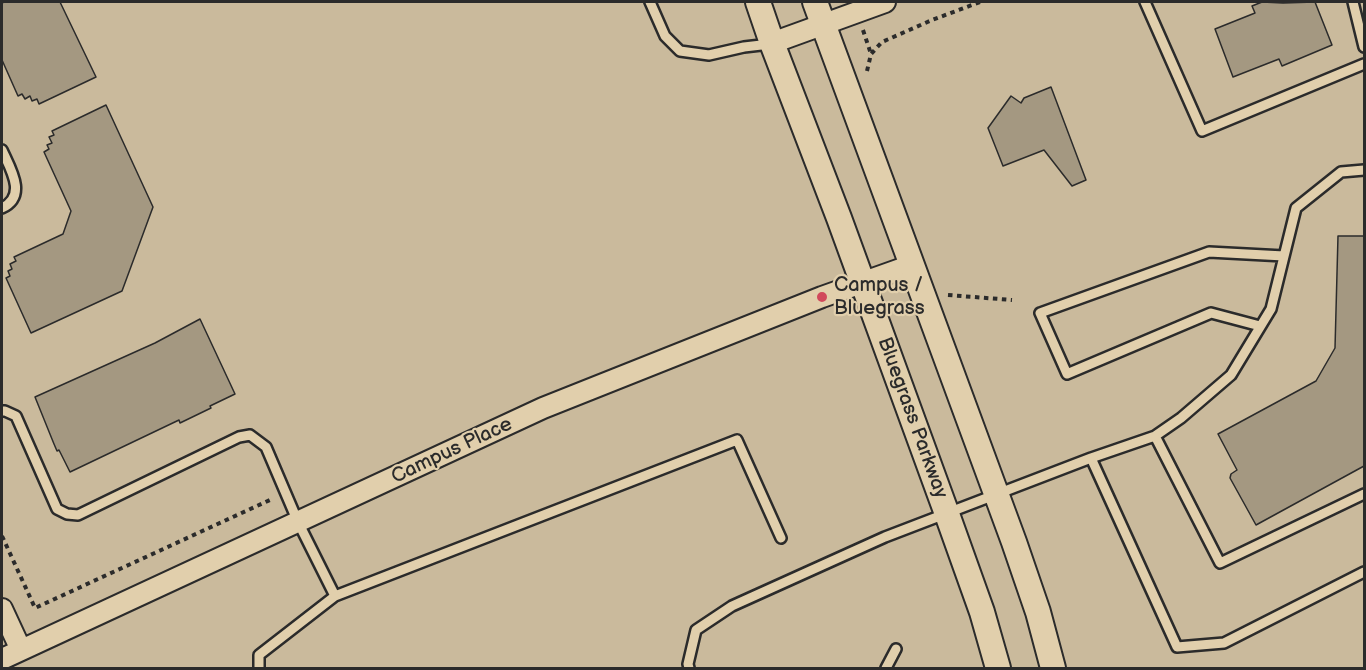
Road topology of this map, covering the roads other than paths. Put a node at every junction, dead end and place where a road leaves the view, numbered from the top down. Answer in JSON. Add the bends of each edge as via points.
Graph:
{"nodes":[{"id":1,"x":650,"y":2,"type":"edge"},
{"id":2,"x":758,"y":2,"type":"edge"},
{"id":3,"x":815,"y":2,"type":"edge"},
{"id":4,"x":885,"y":2,"type":"edge"},
{"id":5,"x":1146,"y":2,"type":"edge"},
{"id":6,"x":1353,"y":2,"type":"edge"},
{"id":7,"x":823,"y":25,"type":"junction"},
{"id":8,"x":772,"y":43,"type":"junction"},
{"id":9,"x":1365,"y":47,"type":"edge"},
{"id":10,"x":1365,"y":64,"type":"edge"},
{"id":11,"x":2,"y":150,"type":"edge"},
{"id":12,"x":1365,"y":170,"type":"edge"},
{"id":13,"x":2,"y":208,"type":"edge"},
{"id":14,"x":1284,"y":256,"type":"junction"},
{"id":15,"x":912,"y":265,"type":"junction"},
{"id":16,"x":863,"y":282,"type":"junction"},
{"id":17,"x":1260,"y":326,"type":"junction"},
{"id":18,"x":2,"y":411,"type":"edge"},
{"id":19,"x":1155,"y":436,"type":"junction"},
{"id":20,"x":1091,"y":458,"type":"junction"},
{"id":21,"x":1365,"y":494,"type":"edge"},
{"id":22,"x":997,"y":495,"type":"junction"},
{"id":23,"x":947,"y":514,"type":"junction"},
{"id":24,"x":298,"y":522,"type":"junction"},
{"id":25,"x":781,"y":538,"type":"dead end"},
{"id":26,"x":1365,"y":573,"type":"edge"},
{"id":27,"x":335,"y":596,"type":"junction"},
{"id":28,"x":2,"y":609,"type":"edge"},
{"id":29,"x":21,"y":650,"type":"junction"},
{"id":30,"x":896,"y":650,"type":"dead end"},
{"id":31,"x":2,"y":659,"type":"edge"},
{"id":32,"x":259,"y":669,"type":"edge"},
{"id":33,"x":689,"y":669,"type":"edge"},
{"id":34,"x":886,"y":669,"type":"edge"},
{"id":35,"x":998,"y":669,"type":"edge"},
{"id":36,"x":1053,"y":669,"type":"edge"}],
"edges":[{"from":1,"to":8,"type":"lane","via":[[665,36],[680,51],[709,55]]},
{"from":2,"to":8,"type":"street","name":"Bluegrass Parkway"},
{"from":3,"to":7,"type":"street"},
{"from":4,"to":7,"type":"street"},
{"from":5,"to":10,"type":"lane","via":[[1202,131]]},
{"from":6,"to":9,"type":"lane"},
{"from":7,"to":8,"type":"street"},
{"from":7,"to":15,"type":"street"},
{"from":8,"to":16,"type":"street","name":"Bluegrass Parkway"},
{"from":11,"to":13,"type":"lane","via":[[15,179],[16,192]]},
{"from":12,"to":14,"type":"lane","via":[[1341,172],[1296,208]]},
{"from":14,"to":17,"type":"lane","via":[[1271,309]]},
{"from":14,"to":17,"type":"lane","via":[[1209,252],[1040,313],[1067,374],[1211,313]]},
{"from":15,"to":16,"type":"street","name":"Campus Place"},
{"from":15,"to":22,"type":"street"},
{"from":16,"to":23,"type":"street","name":"Bluegrass Parkway"},
{"from":16,"to":24,"type":"street","name":"Campus Place","via":[[543,408]]},
{"from":17,"to":19,"type":"lane","via":[[1231,375]]},
{"from":18,"to":24,"type":"lane","via":[[16,416],[57,509],[67,514],[78,515],[250,435],[266,447]]},
{"from":19,"to":20,"type":"lane"},
{"from":19,"to":21,"type":"lane","via":[[1220,563]]},
{"from":20,"to":22,"type":"lane"},
{"from":20,"to":26,"type":"lane","via":[[1177,646],[1224,643]]},
{"from":22,"to":23,"type":"lane"},
{"from":22,"to":36,"type":"street","via":[[1038,612]]},
{"from":23,"to":33,"type":"lane","via":[[885,537],[732,606],[696,630]]},
{"from":23,"to":35,"type":"street","name":"Bluegrass Parkway"},
{"from":24,"to":27,"type":"lane"},
{"from":24,"to":29,"type":"street","name":"Campus Place"},
{"from":25,"to":27,"type":"lane","via":[[737,440]]},
{"from":27,"to":32,"type":"lane","via":[[259,655]]},
{"from":28,"to":29,"type":"street"},
{"from":29,"to":31,"type":"street","name":"Campus Place"},
{"from":30,"to":34,"type":"lane"}]}
